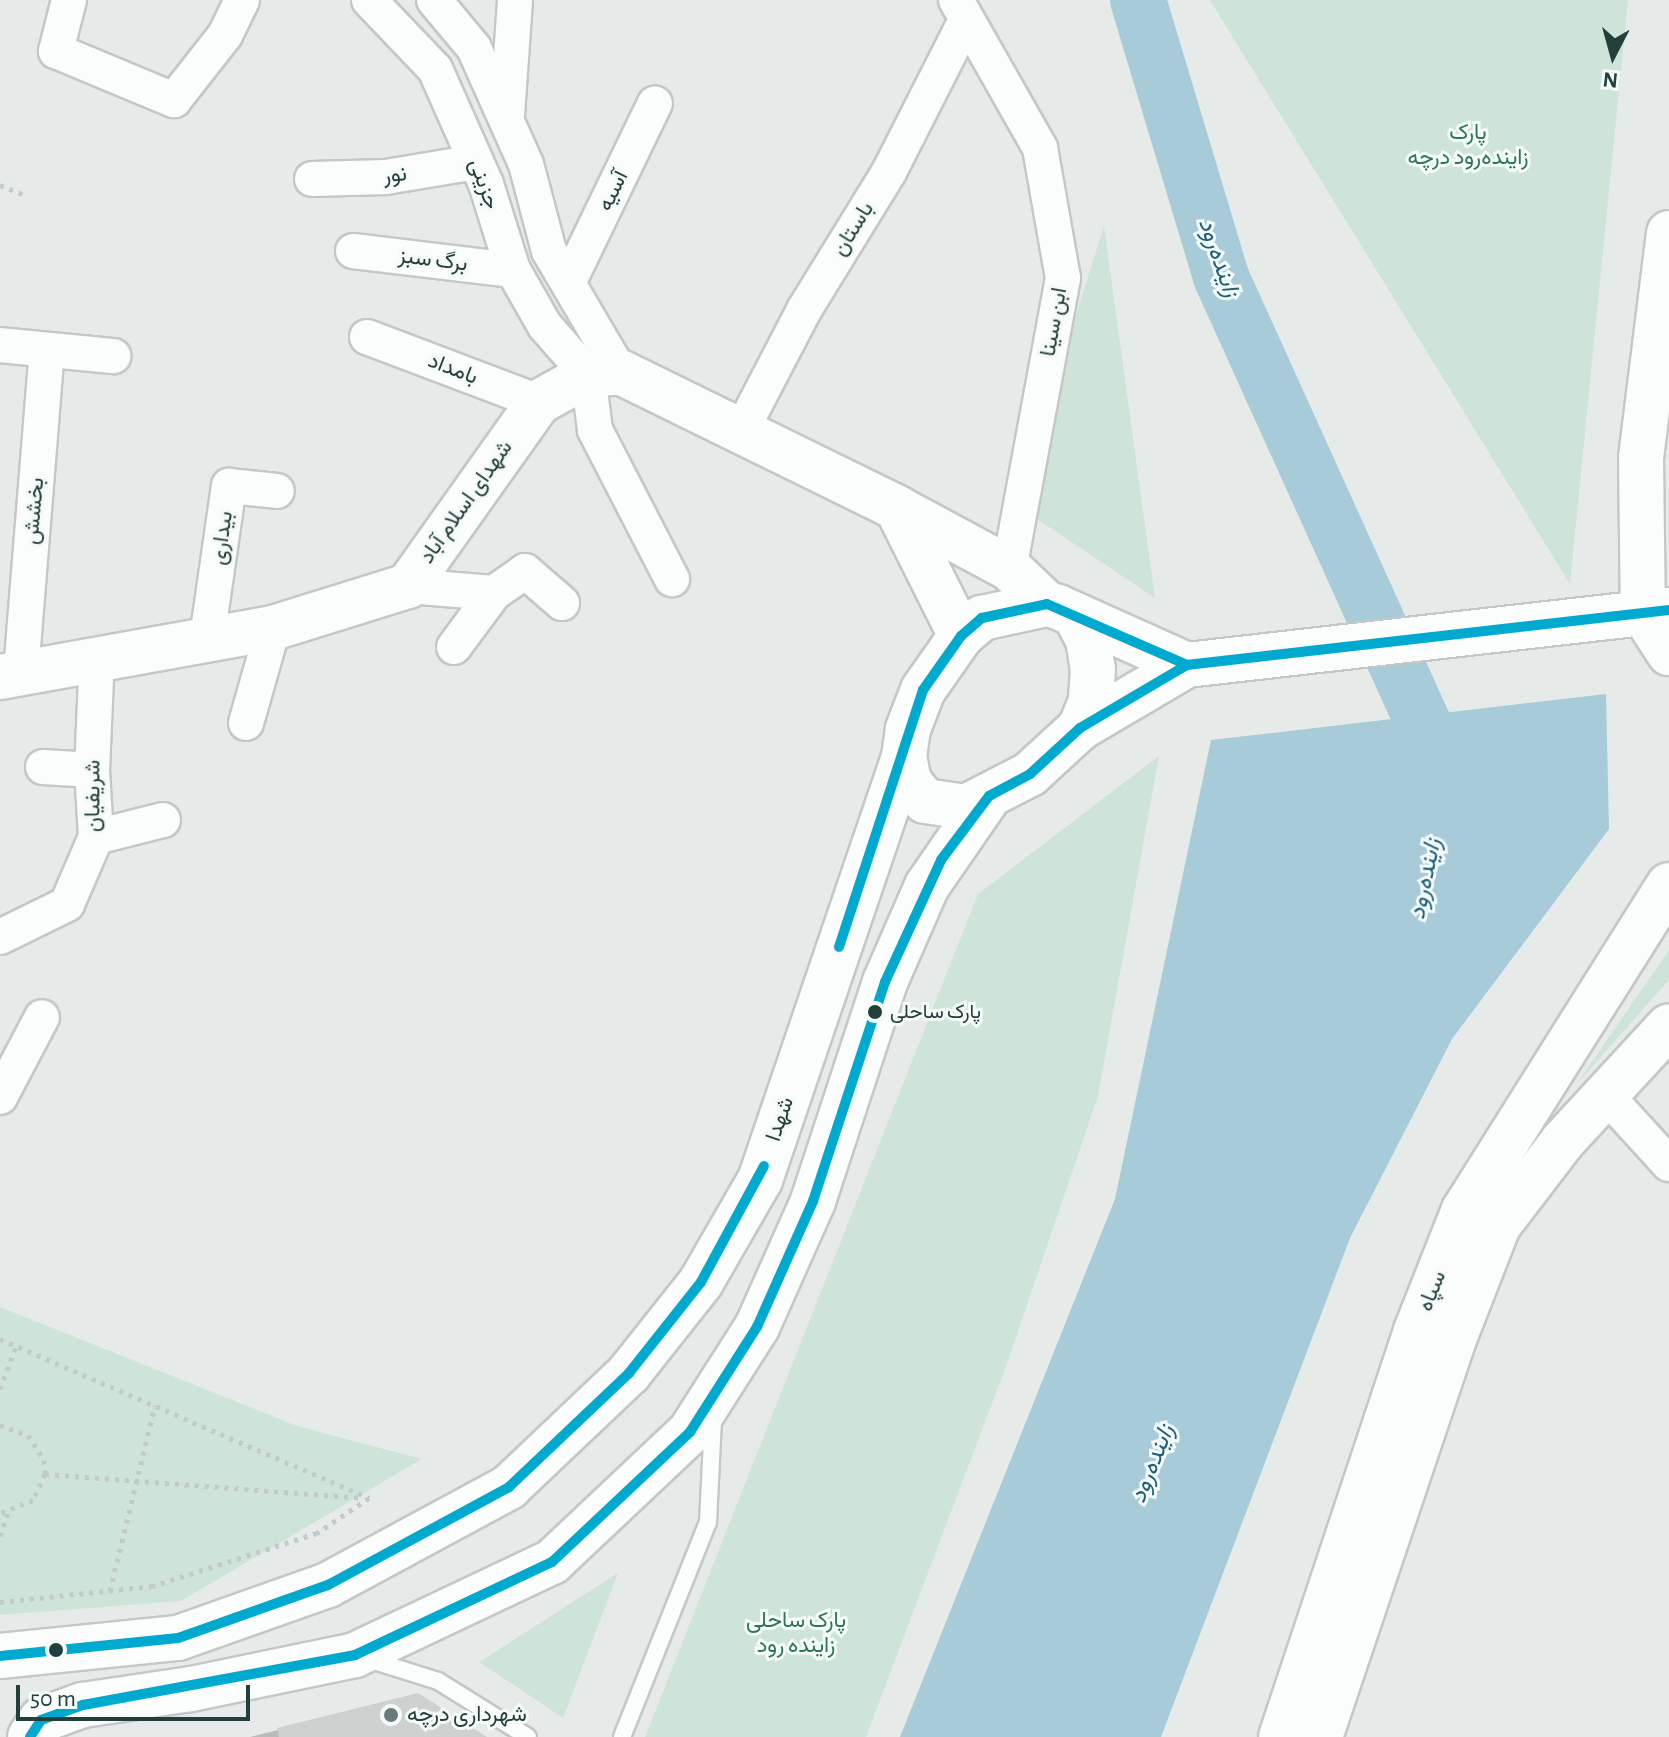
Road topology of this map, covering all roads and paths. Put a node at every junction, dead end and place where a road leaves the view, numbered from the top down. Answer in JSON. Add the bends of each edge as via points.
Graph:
{"nodes":[{"id":1,"x":69,"y":0,"type":"edge"},
{"id":2,"x":242,"y":0,"type":"edge"},
{"id":3,"x":434,"y":0,"type":"edge"},
{"id":4,"x":515,"y":0,"type":"edge"},
{"id":5,"x":391,"y":7,"type":"edge"},
{"id":6,"x":961,"y":11,"type":"edge"},
{"id":7,"x":655,"y":103,"type":"dead end"},
{"id":8,"x":507,"y":118,"type":"junction"},
{"id":9,"x":476,"y":162,"type":"junction"},
{"id":10,"x":312,"y":179,"type":"dead end"},
{"id":11,"x":0,"y":185,"type":"edge"},
{"id":12,"x":27,"y":196,"type":"dead end"},
{"id":13,"x":1669,"y":233,"type":"edge"},
{"id":14,"x":353,"y":251,"type":"dead end"},
{"id":15,"x":513,"y":270,"type":"junction"},
{"id":16,"x":570,"y":279,"type":"junction"},
{"id":17,"x":367,"y":337,"type":"dead end"},
{"id":18,"x":0,"y":345,"type":"edge"},
{"id":19,"x":47,"y":350,"type":"junction"},
{"id":20,"x":113,"y":356,"type":"dead end"},
{"id":21,"x":604,"y":373,"type":"junction"},
{"id":22,"x":539,"y":402,"type":"junction"},
{"id":23,"x":739,"y":435,"type":"junction"},
{"id":24,"x":277,"y":491,"type":"dead end"},
{"id":25,"x":897,"y":508,"type":"junction"},
{"id":26,"x":1009,"y":568,"type":"junction"},
{"id":27,"x":672,"y":579,"type":"dead end"},
{"id":28,"x":408,"y":586,"type":"junction"},
{"id":29,"x":494,"y":593,"type":"junction"},
{"id":30,"x":562,"y":603,"type":"dead end"},
{"id":31,"x":1061,"y":610,"type":"junction"},
{"id":32,"x":1656,"y":611,"type":"edge"},
{"id":33,"x":273,"y":628,"type":"junction"},
{"id":34,"x":961,"y":636,"type":"junction"},
{"id":35,"x":207,"y":638,"type":"junction"},
{"id":36,"x":454,"y":647,"type":"dead end"},
{"id":37,"x":1669,"y":653,"type":"edge"},
{"id":38,"x":97,"y":656,"type":"junction"},
{"id":39,"x":1187,"y":665,"type":"junction"},
{"id":40,"x":11,"y":675,"type":"edge"},
{"id":41,"x":246,"y":723,"type":"dead end"},
{"id":42,"x":1080,"y":728,"type":"junction"},
{"id":43,"x":904,"y":757,"type":"junction"},
{"id":44,"x":43,"y":767,"type":"dead end"},
{"id":45,"x":92,"y":770,"type":"junction"},
{"id":46,"x":989,"y":796,"type":"junction"},
{"id":47,"x":163,"y":820,"type":"dead end"},
{"id":48,"x":96,"y":837,"type":"junction"},
{"id":49,"x":1669,"y":885,"type":"edge"},
{"id":50,"x":0,"y":937,"type":"edge"},
{"id":51,"x":42,"y":1017,"type":"dead end"},
{"id":52,"x":1669,"y":1026,"type":"edge"},
{"id":53,"x":1605,"y":1094,"type":"junction"},
{"id":54,"x":0,"y":1097,"type":"edge"},
{"id":55,"x":1669,"y":1164,"type":"edge"},
{"id":56,"x":0,"y":1339,"type":"edge"},
{"id":57,"x":16,"y":1346,"type":"junction"},
{"id":58,"x":0,"y":1389,"type":"edge"},
{"id":59,"x":714,"y":1394,"type":"junction"},
{"id":60,"x":155,"y":1405,"type":"junction"},
{"id":61,"x":0,"y":1425,"type":"edge"},
{"id":62,"x":45,"y":1474,"type":"junction"},
{"id":63,"x":137,"y":1478,"type":"junction"},
{"id":64,"x":369,"y":1498,"type":"junction"},
{"id":65,"x":0,"y":1513,"type":"edge"},
{"id":66,"x":8,"y":1513,"type":"junction"},
{"id":67,"x":0,"y":1536,"type":"edge"},
{"id":68,"x":110,"y":1591,"type":"junction"},
{"id":69,"x":0,"y":1602,"type":"edge"},
{"id":70,"x":355,"y":1655,"type":"junction"},
{"id":71,"x":0,"y":1656,"type":"edge"},
{"id":72,"x":30,"y":1737,"type":"edge"},
{"id":73,"x":528,"y":1737,"type":"edge"},
{"id":74,"x":622,"y":1737,"type":"edge"},
{"id":75,"x":1281,"y":1737,"type":"edge"},
{"id":76,"x":1320,"y":1737,"type":"edge"}],
"edges":[{"from":1,"to":2,"type":"street","via":[[56,51],[174,100],[225,35]]},
{"from":3,"to":8,"type":"street","via":[[474,48]]},
{"from":4,"to":8,"type":"street"},
{"from":5,"to":9,"type":"street","name":"جزینی","via":[[435,69]]},
{"from":6,"to":23,"type":"street","name":"باستان","via":[[889,172],[804,310]]},
{"from":6,"to":26,"type":"street","name":"ابن سینا","via":[[1040,148],[1063,278]]},
{"from":7,"to":16,"type":"street","name":"آسیه"},
{"from":8,"to":16,"type":"street","via":[[526,164],[549,251]]},
{"from":9,"to":10,"type":"street","name":"نور","via":[[386,177]]},
{"from":9,"to":15,"type":"street","name":"جزینی"},
{"from":11,"to":12,"type":"path"},
{"from":13,"to":32,"type":"main road","via":[[1641,458]]},
{"from":14,"to":15,"type":"street","name":"برگ سبز"},
{"from":15,"to":21,"type":"street","name":"جزینی","via":[[545,326]]},
{"from":16,"to":21,"type":"street"},
{"from":17,"to":22,"type":"street","name":"بامداد"},
{"from":18,"to":19,"type":"street"},
{"from":19,"to":20,"type":"street"},
{"from":19,"to":40,"type":"street","name":"بخشش"},
{"from":21,"to":22,"type":"main road","name":"شهدای اسلام آباد"},
{"from":21,"to":23,"type":"main road"},
{"from":21,"to":27,"type":"street","via":[[595,430]]},
{"from":22,"to":28,"type":"main road","name":"شهدای اسلام آباد"},
{"from":23,"to":25,"type":"main road"},
{"from":24,"to":35,"type":"street","name":"بیداری","via":[[229,486]]},
{"from":25,"to":26,"type":"main road"},
{"from":25,"to":34,"type":"main road"},
{"from":26,"to":31,"type":"main road"},
{"from":28,"to":29,"type":"street"},
{"from":28,"to":33,"type":"main road","name":"شهدای اسلام آباد"},
{"from":29,"to":30,"type":"street","via":[[525,571]]},
{"from":29,"to":36,"type":"street"},
{"from":31,"to":34,"type":"main road","via":[[982,618]]},
{"from":31,"to":39,"type":"main road"},
{"from":31,"to":42,"type":"main road","via":[[1088,639],[1093,669],[1091,701]]},
{"from":32,"to":37,"type":"main road"},
{"from":32,"to":39,"type":"main road"},
{"from":33,"to":35,"type":"main road","name":"شهدای اسلام آباد"},
{"from":33,"to":41,"type":"street"},
{"from":34,"to":43,"type":"main road","via":[[923,690]]},
{"from":35,"to":38,"type":"main road","name":"شهدای اسلام آباد"},
{"from":38,"to":40,"type":"main road","name":"شهدای اسلام آباد"},
{"from":38,"to":45,"type":"street","name":"شریفیان"},
{"from":39,"to":42,"type":"main road"},
{"from":42,"to":46,"type":"main road","via":[[1030,774]]},
{"from":43,"to":46,"type":"main road","via":[[909,782],[925,801],[957,808]]},
{"from":43,"to":71,"type":"main road","name":"شهدا","via":[[760,1180],[701,1282],[629,1373],[509,1487],[328,1585],[178,1638]]},
{"from":44,"to":45,"type":"street"},
{"from":45,"to":48,"type":"street","name":"شریفیان"},
{"from":46,"to":59,"type":"main road","via":[[927,886],[885,982],[813,1201],[757,1327]]},
{"from":47,"to":48,"type":"street"},
{"from":48,"to":50,"type":"street","name":"شریفیان","via":[[67,904]]},
{"from":49,"to":75,"type":"main road","name":"سپاه","via":[[1464,1210],[1416,1331]]},
{"from":51,"to":54,"type":"street"},
{"from":52,"to":53,"type":"main road","name":"سپاه"},
{"from":53,"to":55,"type":"street"},
{"from":53,"to":76,"type":"main road","name":"سپاه","via":[[1498,1226],[1452,1344]]},
{"from":56,"to":57,"type":"path"},
{"from":57,"to":58,"type":"path"},
{"from":57,"to":60,"type":"path"},
{"from":59,"to":70,"type":"main road","via":[[690,1432],[552,1562]]},
{"from":59,"to":74,"type":"lane","via":[[708,1522]]},
{"from":60,"to":63,"type":"path"},
{"from":60,"to":64,"type":"path"},
{"from":61,"to":62,"type":"path","via":[[15,1427],[38,1446]]},
{"from":62,"to":63,"type":"path"},
{"from":62,"to":66,"type":"path","via":[[33,1500]]},
{"from":63,"to":64,"type":"path"},
{"from":63,"to":68,"type":"path"},
{"from":64,"to":68,"type":"path","via":[[317,1533],[153,1586]]},
{"from":65,"to":66,"type":"path"},
{"from":66,"to":67,"type":"path"},
{"from":68,"to":69,"type":"path"},
{"from":70,"to":72,"type":"main road","via":[[83,1705],[41,1720]]},
{"from":70,"to":73,"type":"lane","via":[[438,1681]]}]}
